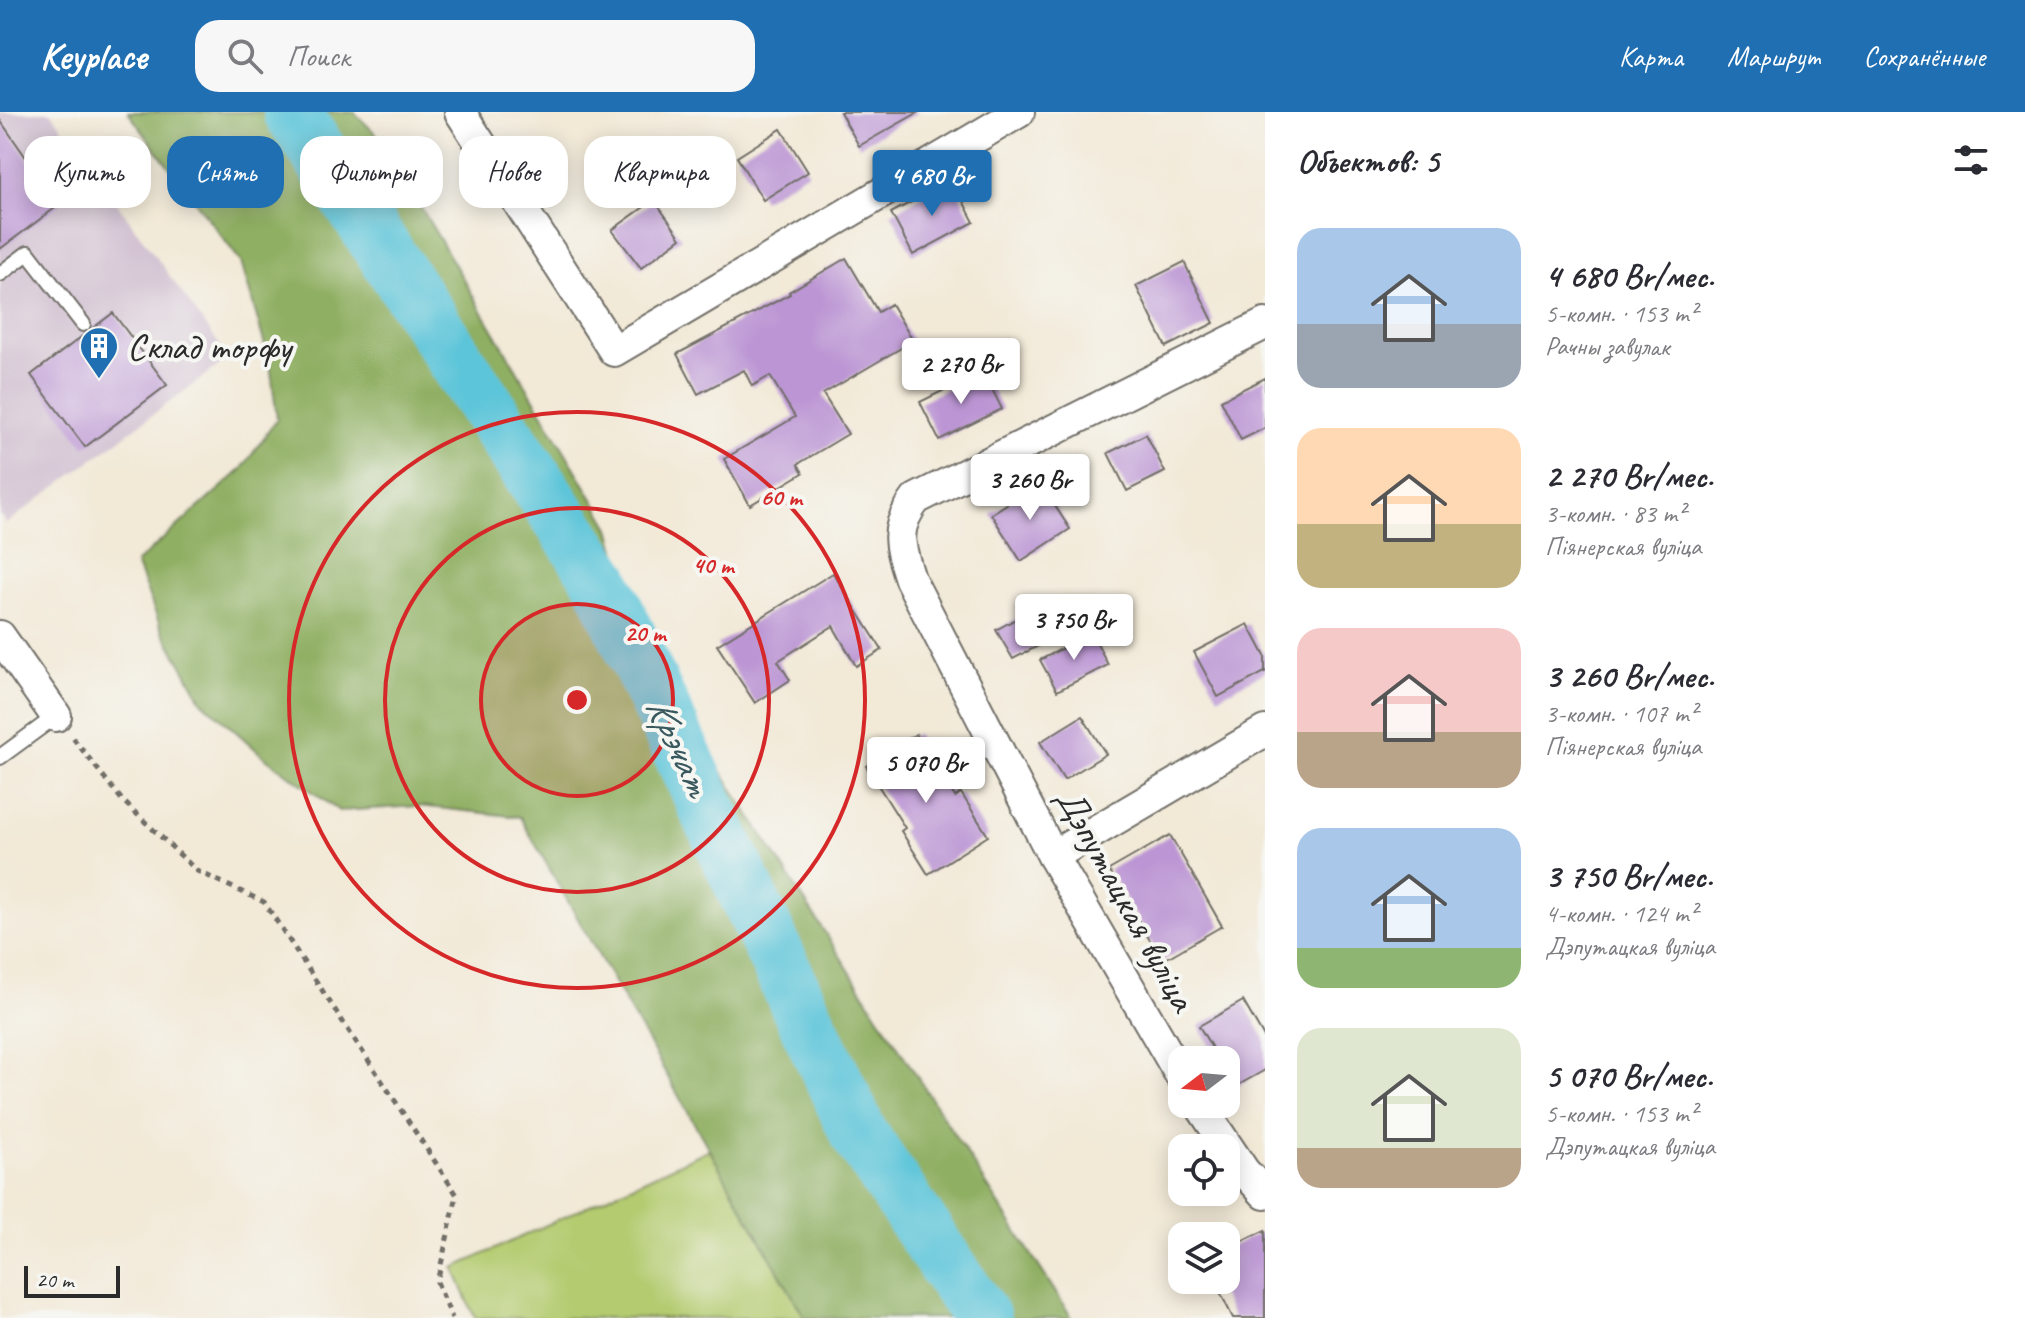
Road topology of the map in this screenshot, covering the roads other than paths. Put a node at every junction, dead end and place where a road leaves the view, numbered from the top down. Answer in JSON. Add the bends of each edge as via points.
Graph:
{"nodes":[{"id":1,"x":460,"y":112,"type":"edge"},
{"id":2,"x":1019,"y":112,"type":"edge"},
{"id":3,"x":0,"y":274,"type":"edge"},
{"id":4,"x":83,"y":324,"type":"dead end"},
{"id":5,"x":1265,"y":324,"type":"edge"},
{"id":6,"x":0,"y":636,"type":"edge"},
{"id":7,"x":56,"y":716,"type":"joint"},
{"id":8,"x":1265,"y":731,"type":"edge"},
{"id":9,"x":0,"y":757,"type":"edge"},
{"id":10,"x":1053,"y":856,"type":"junction"},
{"id":11,"x":1168,"y":1054,"type":"edge"},
{"id":12,"x":1208,"y":1118,"type":"edge"},
{"id":13,"x":1265,"y":1194,"type":"edge"}],
"edges":[{"from":1,"to":2,"type":"street","via":[[614,351]]},
{"from":3,"to":4,"type":"lane","via":[[28,253]]},
{"from":5,"to":10,"type":"street","name":"Дэпутацкая вуліца","via":[[916,499],[903,516],[899,537],[910,579]]},
{"from":6,"to":7,"type":"street"},
{"from":7,"to":9,"type":"lane"},
{"from":8,"to":10,"type":"street"},
{"from":10,"to":11,"type":"street","name":"Дэпутацкая вуліца"},
{"from":12,"to":13,"type":"street"}]}
